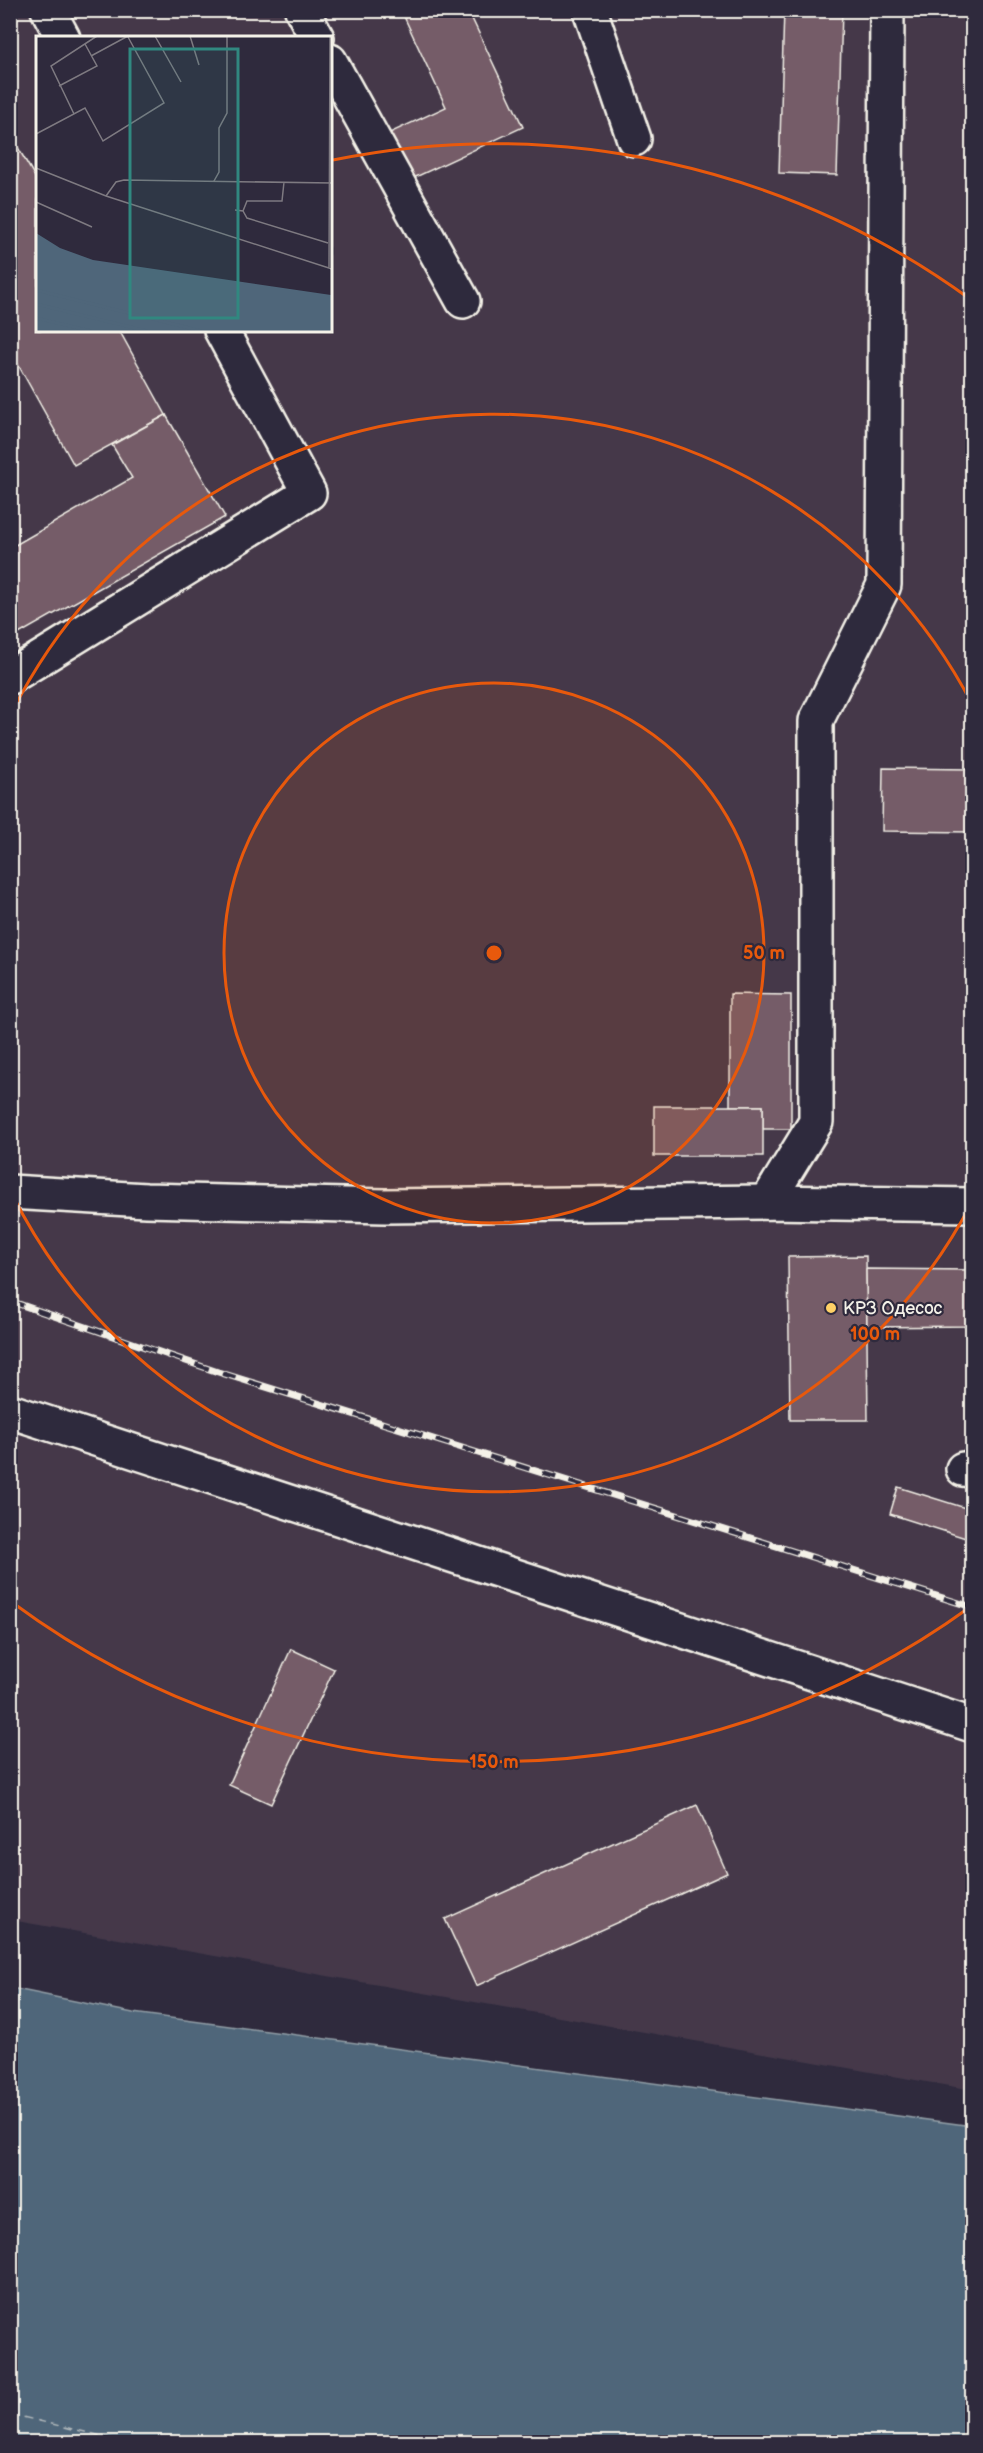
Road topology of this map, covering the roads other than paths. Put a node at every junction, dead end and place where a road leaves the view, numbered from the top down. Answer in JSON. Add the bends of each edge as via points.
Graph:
{"nodes":[{"id":1,"x":48,"y":10,"type":"edge"},
{"id":2,"x":302,"y":10,"type":"edge"},
{"id":3,"x":590,"y":10,"type":"edge"},
{"id":4,"x":887,"y":10,"type":"edge"},
{"id":5,"x":62,"y":36,"type":"edge"},
{"id":6,"x":316,"y":36,"type":"edge"},
{"id":7,"x":332,"y":65,"type":"edge"},
{"id":8,"x":634,"y":139,"type":"dead end"},
{"id":9,"x":463,"y":301,"type":"dead end"},
{"id":10,"x":222,"y":332,"type":"edge"},
{"id":11,"x":10,"y":677,"type":"edge"},
{"id":12,"x":10,"y":1192,"type":"edge"},
{"id":13,"x":767,"y":1202,"type":"junction"},
{"id":14,"x":972,"y":1205,"type":"edge"},
{"id":15,"x":10,"y":1411,"type":"edge"},
{"id":16,"x":972,"y":1725,"type":"edge"}],
"edges":[{"from":1,"to":5,"type":"street"},
{"from":2,"to":6,"type":"street"},
{"from":3,"to":8,"type":"street"},
{"from":4,"to":13,"type":"street","via":[[884,585],[816,720],[816,1122]]},
{"from":7,"to":9,"type":"street"},
{"from":10,"to":11,"type":"street","via":[[309,493]]},
{"from":12,"to":13,"type":"street","via":[[385,1206]]},
{"from":13,"to":14,"type":"street"},
{"from":15,"to":16,"type":"street"}]}
